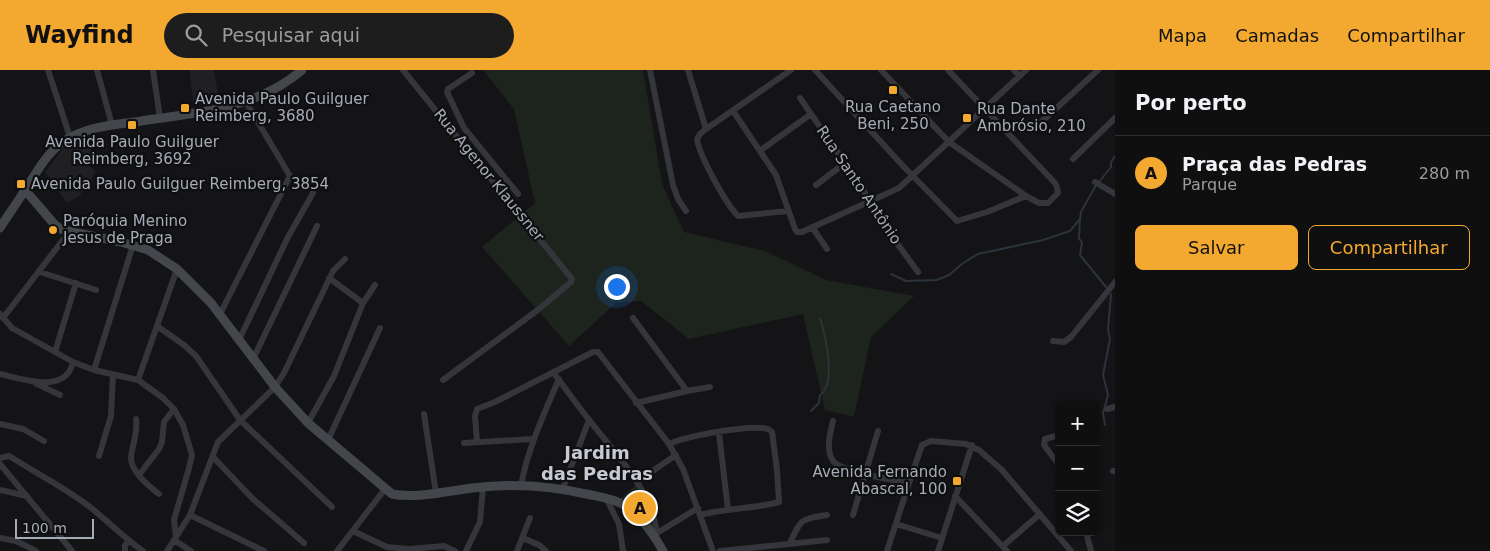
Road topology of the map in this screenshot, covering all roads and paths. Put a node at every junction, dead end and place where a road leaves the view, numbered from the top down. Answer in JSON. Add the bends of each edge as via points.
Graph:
{"nodes":[{"id":1,"x":48,"y":70,"type":"edge"},
{"id":2,"x":97,"y":70,"type":"edge"},
{"id":3,"x":153,"y":70,"type":"edge"},
{"id":4,"x":403,"y":70,"type":"edge"},
{"id":5,"x":650,"y":70,"type":"edge"},
{"id":6,"x":688,"y":70,"type":"edge"},
{"id":7,"x":791,"y":70,"type":"edge"},
{"id":8,"x":815,"y":70,"type":"edge"},
{"id":9,"x":881,"y":70,"type":"edge"},
{"id":10,"x":948,"y":70,"type":"edge"},
{"id":11,"x":1014,"y":70,"type":"edge"},
{"id":12,"x":1026,"y":70,"type":"edge"},
{"id":13,"x":1098,"y":70,"type":"edge"},
{"id":14,"x":297,"y":72,"type":"edge"},
{"id":15,"x":472,"y":73,"type":"dead end"},
{"id":16,"x":1019,"y":76,"type":"junction"},
{"id":17,"x":800,"y":98,"type":"dead end"},
{"id":18,"x":246,"y":102,"type":"junction"},
{"id":19,"x":984,"y":109,"type":"junction"},
{"id":20,"x":733,"y":111,"type":"junction"},
{"id":21,"x":811,"y":114,"type":"junction"},
{"id":22,"x":160,"y":118,"type":"junction"},
{"id":23,"x":1115,"y":118,"type":"edge"},
{"id":24,"x":112,"y":125,"type":"junction"},
{"id":25,"x":1038,"y":125,"type":"dead end"},
{"id":26,"x":465,"y":129,"type":"junction"},
{"id":27,"x":706,"y":129,"type":"junction"},
{"id":28,"x":456,"y":136,"type":"junction"},
{"id":29,"x":70,"y":137,"type":"junction"},
{"id":30,"x":948,"y":142,"type":"junction"},
{"id":31,"x":761,"y":150,"type":"junction"},
{"id":32,"x":1073,"y":159,"type":"dead end"},
{"id":33,"x":846,"y":163,"type":"junction"},
{"id":34,"x":914,"y":176,"type":"junction"},
{"id":35,"x":1097,"y":183,"type":"dead end"},
{"id":36,"x":816,"y":185,"type":"dead end"},
{"id":37,"x":25,"y":190,"type":"junction"},
{"id":38,"x":313,"y":193,"type":"dead end"},
{"id":39,"x":518,"y":194,"type":"dead end"},
{"id":40,"x":1115,"y":194,"type":"edge"},
{"id":41,"x":1026,"y":196,"type":"junction"},
{"id":42,"x":870,"y":202,"type":"junction"},
{"id":43,"x":686,"y":211,"type":"dead end"},
{"id":44,"x":788,"y":211,"type":"junction"},
{"id":45,"x":317,"y":226,"type":"dead end"},
{"id":46,"x":812,"y":227,"type":"junction"},
{"id":47,"x":0,"y":228,"type":"edge"},
{"id":48,"x":69,"y":232,"type":"junction"},
{"id":49,"x":132,"y":246,"type":"junction"},
{"id":50,"x":827,"y":249,"type":"dead end"},
{"id":51,"x":345,"y":259,"type":"dead end"},
{"id":52,"x":178,"y":269,"type":"junction"},
{"id":53,"x":40,"y":272,"type":"junction"},
{"id":54,"x":918,"y":272,"type":"dead end"},
{"id":55,"x":329,"y":278,"type":"junction"},
{"id":56,"x":1115,"y":282,"type":"edge"},
{"id":57,"x":76,"y":283,"type":"junction"},
{"id":58,"x":375,"y":285,"type":"dead end"},
{"id":59,"x":96,"y":290,"type":"dead end"},
{"id":60,"x":363,"y":303,"type":"junction"},
{"id":61,"x":220,"y":314,"type":"junction"},
{"id":62,"x":2,"y":316,"type":"edge"},
{"id":63,"x":633,"y":318,"type":"dead end"},
{"id":64,"x":157,"y":326,"type":"junction"},
{"id":65,"x":380,"y":328,"type":"dead end"},
{"id":66,"x":239,"y":340,"type":"junction"},
{"id":67,"x":1053,"y":341,"type":"dead end"},
{"id":68,"x":55,"y":352,"type":"junction"},
{"id":69,"x":254,"y":360,"type":"junction"},
{"id":70,"x":73,"y":362,"type":"junction"},
{"id":71,"x":94,"y":370,"type":"junction"},
{"id":72,"x":553,"y":372,"type":"junction"},
{"id":73,"x":0,"y":374,"type":"edge"},
{"id":74,"x":113,"y":376,"type":"junction"},
{"id":75,"x":138,"y":380,"type":"junction"},
{"id":76,"x":442,"y":380,"type":"dead end"},
{"id":77,"x":559,"y":380,"type":"junction"},
{"id":78,"x":32,"y":382,"type":"junction"},
{"id":79,"x":275,"y":387,"type":"junction"},
{"id":80,"x":710,"y":387,"type":"dead end"},
{"id":81,"x":687,"y":392,"type":"junction"},
{"id":82,"x":60,"y":395,"type":"dead end"},
{"id":83,"x":636,"y":403,"type":"junction"},
{"id":84,"x":1115,"y":407,"type":"edge"},
{"id":85,"x":174,"y":409,"type":"junction"},
{"id":86,"x":1107,"y":409,"type":"dead end"},
{"id":87,"x":424,"y":414,"type":"dead end"},
{"id":88,"x":136,"y":419,"type":"dead end"},
{"id":89,"x":240,"y":420,"type":"junction"},
{"id":90,"x":589,"y":420,"type":"junction"},
{"id":91,"x":833,"y":421,"type":"dead end"},
{"id":92,"x":308,"y":423,"type":"junction"},
{"id":93,"x":0,"y":424,"type":"edge"},
{"id":94,"x":878,"y":431,"type":"dead end"},
{"id":95,"x":719,"y":433,"type":"junction"},
{"id":96,"x":1055,"y":436,"type":"edge"},
{"id":97,"x":533,"y":439,"type":"junction"},
{"id":98,"x":328,"y":440,"type":"junction"},
{"id":99,"x":44,"y":441,"type":"dead end"},
{"id":100,"x":477,"y":442,"type":"junction"},
{"id":101,"x":464,"y":443,"type":"dead end"},
{"id":102,"x":669,"y":444,"type":"junction"},
{"id":103,"x":972,"y":445,"type":"junction"},
{"id":104,"x":99,"y":456,"type":"dead end"},
{"id":105,"x":676,"y":456,"type":"junction"},
{"id":106,"x":213,"y":457,"type":"junction"},
{"id":107,"x":0,"y":458,"type":"edge"},
{"id":108,"x":1055,"y":459,"type":"edge"},
{"id":109,"x":0,"y":464,"type":"edge"},
{"id":110,"x":864,"y":474,"type":"junction"},
{"id":111,"x":138,"y":475,"type":"junction"},
{"id":112,"x":638,"y":481,"type":"junction"},
{"id":113,"x":908,"y":483,"type":"junction"},
{"id":114,"x":521,"y":485,"type":"junction"},
{"id":115,"x":483,"y":487,"type":"junction"},
{"id":116,"x":563,"y":488,"type":"junction"},
{"id":117,"x":385,"y":489,"type":"junction"},
{"id":118,"x":0,"y":490,"type":"edge"},
{"id":119,"x":436,"y":493,"type":"junction"},
{"id":120,"x":160,"y":494,"type":"dead end"},
{"id":121,"x":28,"y":496,"type":"junction"},
{"id":122,"x":955,"y":496,"type":"junction"},
{"id":123,"x":606,"y":498,"type":"junction"},
{"id":124,"x":332,"y":507,"type":"dead end"},
{"id":125,"x":728,"y":510,"type":"junction"},
{"id":126,"x":699,"y":511,"type":"junction"},
{"id":127,"x":853,"y":514,"type":"dead end"},
{"id":128,"x":1040,"y":514,"type":"junction"},
{"id":129,"x":190,"y":515,"type":"junction"},
{"id":130,"x":827,"y":515,"type":"dead end"},
{"id":131,"x":530,"y":518,"type":"dead end"},
{"id":132,"x":896,"y":524,"type":"junction"},
{"id":133,"x":353,"y":531,"type":"junction"},
{"id":134,"x":657,"y":536,"type":"junction"},
{"id":135,"x":1087,"y":536,"type":"edge"},
{"id":136,"x":0,"y":538,"type":"edge"},
{"id":137,"x":175,"y":538,"type":"junction"},
{"id":138,"x":523,"y":538,"type":"junction"},
{"id":139,"x":942,"y":538,"type":"junction"},
{"id":140,"x":828,"y":540,"type":"dead end"},
{"id":141,"x":129,"y":541,"type":"junction"},
{"id":142,"x":304,"y":543,"type":"dead end"},
{"id":143,"x":790,"y":543,"type":"junction"},
{"id":144,"x":941,"y":549,"type":"edge"},
{"id":145,"x":1005,"y":549,"type":"edge"},
{"id":146,"x":36,"y":551,"type":"edge"},
{"id":147,"x":72,"y":551,"type":"edge"},
{"id":148,"x":126,"y":551,"type":"edge"},
{"id":149,"x":143,"y":551,"type":"edge"},
{"id":150,"x":168,"y":551,"type":"edge"},
{"id":151,"x":191,"y":551,"type":"edge"},
{"id":152,"x":264,"y":551,"type":"edge"},
{"id":153,"x":337,"y":551,"type":"edge"},
{"id":154,"x":455,"y":551,"type":"edge"},
{"id":155,"x":466,"y":551,"type":"edge"},
{"id":156,"x":517,"y":551,"type":"edge"},
{"id":157,"x":546,"y":551,"type":"edge"},
{"id":158,"x":623,"y":551,"type":"edge"},
{"id":159,"x":663,"y":551,"type":"edge"},
{"id":160,"x":712,"y":551,"type":"edge"},
{"id":161,"x":720,"y":551,"type":"edge"},
{"id":162,"x":887,"y":551,"type":"edge"},
{"id":163,"x":1072,"y":551,"type":"edge"},
{"id":164,"x":1091,"y":551,"type":"edge"}],
"edges":[{"from":1,"to":29,"type":"street"},
{"from":2,"to":24,"type":"street"},
{"from":3,"to":22,"type":"street"},
{"from":4,"to":28,"type":"street","name":"Rua Agenor Klaussner"},
{"from":5,"to":43,"type":"street","via":[[673,185]]},
{"from":6,"to":27,"type":"street"},
{"from":7,"to":20,"type":"street"},
{"from":8,"to":34,"type":"street"},
{"from":9,"to":30,"type":"street"},
{"from":10,"to":19,"type":"street"},
{"from":11,"to":16,"type":"street"},
{"from":12,"to":16,"type":"street"},
{"from":13,"to":25,"type":"street"},
{"from":14,"to":18,"type":"main road","via":[[273,90]]},
{"from":15,"to":26,"type":"street","via":[[447,92]]},
{"from":16,"to":19,"type":"street"},
{"from":17,"to":21,"type":"street","name":"Rua Santo Antônio"},
{"from":18,"to":22,"type":"main road"},
{"from":18,"to":61,"type":"street","via":[[290,176]]},
{"from":19,"to":30,"type":"street"},
{"from":19,"to":41,"type":"street","via":[[1058,190],[1045,204]]},
{"from":20,"to":27,"type":"street"},
{"from":20,"to":31,"type":"street"},
{"from":21,"to":31,"type":"street"},
{"from":21,"to":33,"type":"street","name":"Rua Santo Antônio"},
{"from":22,"to":24,"type":"main road"},
{"from":23,"to":32,"type":"street"},
{"from":24,"to":29,"type":"main road"},
{"from":26,"to":28,"type":"street"},
{"from":26,"to":39,"type":"street"},
{"from":27,"to":44,"type":"street","via":[[697,137],[697,142],[735,213],[740,217]]},
{"from":28,"to":76,"type":"street","name":"Rua Agenor Klaussner","via":[[572,281]]},
{"from":29,"to":37,"type":"main road","via":[[46,158]]},
{"from":30,"to":34,"type":"street"},
{"from":30,"to":41,"type":"street"},
{"from":31,"to":44,"type":"street","via":[[779,180]]},
{"from":33,"to":36,"type":"street"},
{"from":33,"to":42,"type":"street","name":"Rua Santo Antônio"},
{"from":34,"to":41,"type":"street","via":[[958,221]]},
{"from":34,"to":42,"type":"street","via":[[895,191]]},
{"from":35,"to":40,"type":"street"},
{"from":37,"to":47,"type":"main road"},
{"from":37,"to":48,"type":"main road","via":[[55,225]]},
{"from":38,"to":66,"type":"street","via":[[288,237]]},
{"from":42,"to":46,"type":"street"},
{"from":42,"to":54,"type":"street","name":"Rua Santo Antônio"},
{"from":44,"to":46,"type":"street","via":[[798,232]]},
{"from":45,"to":69,"type":"street"},
{"from":46,"to":50,"type":"street"},
{"from":48,"to":49,"type":"main road"},
{"from":48,"to":53,"type":"street"},
{"from":49,"to":52,"type":"main road","via":[[148,250]]},
{"from":49,"to":71,"type":"street"},
{"from":51,"to":55,"type":"street"},
{"from":52,"to":61,"type":"main road"},
{"from":52,"to":64,"type":"street"},
{"from":53,"to":57,"type":"street"},
{"from":53,"to":62,"type":"street"},
{"from":55,"to":60,"type":"street"},
{"from":55,"to":79,"type":"street"},
{"from":56,"to":67,"type":"street","via":[[1071,337],[1064,342]]},
{"from":57,"to":59,"type":"street"},
{"from":57,"to":68,"type":"street"},
{"from":58,"to":60,"type":"street"},
{"from":60,"to":92,"type":"street","via":[[334,376]]},
{"from":61,"to":66,"type":"main road"},
{"from":62,"to":68,"type":"street","via":[[12,328]]},
{"from":63,"to":81,"type":"street"},
{"from":64,"to":75,"type":"street"},
{"from":64,"to":89,"type":"street","via":[[196,356]]},
{"from":65,"to":98,"type":"street"},
{"from":66,"to":69,"type":"main road"},
{"from":68,"to":70,"type":"street"},
{"from":69,"to":79,"type":"main road"},
{"from":70,"to":71,"type":"street"},
{"from":70,"to":78,"type":"street","via":[[63,378]]},
{"from":71,"to":74,"type":"street"},
{"from":72,"to":77,"type":"street"},
{"from":72,"to":83,"type":"street","via":[[596,351]]},
{"from":72,"to":100,"type":"street","via":[[477,409]]},
{"from":73,"to":78,"type":"street"},
{"from":74,"to":75,"type":"street"},
{"from":74,"to":104,"type":"street","via":[[111,416]]},
{"from":75,"to":85,"type":"street"},
{"from":77,"to":90,"type":"street"},
{"from":77,"to":97,"type":"street"},
{"from":78,"to":82,"type":"street"},
{"from":79,"to":89,"type":"street"},
{"from":79,"to":92,"type":"main road"},
{"from":80,"to":81,"type":"street"},
{"from":81,"to":83,"type":"street"},
{"from":83,"to":102,"type":"street"},
{"from":84,"to":86,"type":"street"},
{"from":85,"to":111,"type":"street","via":[[164,422],[159,449]]},
{"from":85,"to":137,"type":"street","via":[[184,425],[192,455],[174,520]]},
{"from":87,"to":119,"type":"street"},
{"from":88,"to":111,"type":"street","via":[[131,460]]},
{"from":89,"to":106,"type":"street","via":[[218,442]]},
{"from":89,"to":124,"type":"street"},
{"from":90,"to":112,"type":"street"},
{"from":90,"to":116,"type":"street"},
{"from":91,"to":110,"type":"street","via":[[829,438],[833,462]]},
{"from":92,"to":98,"type":"main road"},
{"from":93,"to":99,"type":"street","via":[[23,429]]},
{"from":94,"to":110,"type":"street"},
{"from":95,"to":102,"type":"street"},
{"from":95,"to":125,"type":"street"},
{"from":95,"to":125,"type":"street","via":[[760,428],[770,431],[777,465],[779,502]]},
{"from":96,"to":108,"type":"street","via":[[1046,439],[1044,445]]},
{"from":97,"to":100,"type":"street"},
{"from":97,"to":114,"type":"street"},
{"from":98,"to":117,"type":"main road"},
{"from":100,"to":101,"type":"street"},
{"from":102,"to":105,"type":"street"},
{"from":103,"to":113,"type":"street","via":[[924,443]]},
{"from":103,"to":122,"type":"street"},
{"from":103,"to":128,"type":"street","via":[[989,457]]},
{"from":105,"to":112,"type":"street"},
{"from":105,"to":126,"type":"street"},
{"from":106,"to":129,"type":"street"},
{"from":106,"to":142,"type":"street","via":[[258,503]]},
{"from":107,"to":141,"type":"street","via":[[9,456],[66,490]]},
{"from":109,"to":121,"type":"street"},
{"from":110,"to":113,"type":"street"},
{"from":110,"to":127,"type":"street"},
{"from":111,"to":120,"type":"street"},
{"from":112,"to":134,"type":"street"},
{"from":113,"to":132,"type":"street"},
{"from":114,"to":115,"type":"main road"},
{"from":114,"to":116,"type":"main road"},
{"from":115,"to":119,"type":"main road"},
{"from":115,"to":155,"type":"street","via":[[480,522]]},
{"from":116,"to":123,"type":"main road"},
{"from":117,"to":119,"type":"main road","via":[[399,495]]},
{"from":117,"to":133,"type":"street"},
{"from":118,"to":121,"type":"street"},
{"from":121,"to":147,"type":"street"},
{"from":122,"to":139,"type":"street"},
{"from":122,"to":145,"type":"street"},
{"from":123,"to":134,"type":"main road","via":[[623,504]]},
{"from":123,"to":158,"type":"street","via":[[619,524]]},
{"from":125,"to":126,"type":"street"},
{"from":126,"to":134,"type":"street"},
{"from":126,"to":160,"type":"street"},
{"from":128,"to":145,"type":"street"},
{"from":128,"to":163,"type":"street"},
{"from":129,"to":137,"type":"street"},
{"from":129,"to":152,"type":"street"},
{"from":130,"to":143,"type":"street","via":[[804,519]]},
{"from":131,"to":138,"type":"street"},
{"from":132,"to":139,"type":"street"},
{"from":132,"to":162,"type":"street"},
{"from":133,"to":153,"type":"street"},
{"from":133,"to":154,"type":"street","via":[[387,547],[444,546]]},
{"from":134,"to":159,"type":"main road"},
{"from":135,"to":164,"type":"street"},
{"from":136,"to":146,"type":"street","via":[[16,541]]},
{"from":137,"to":150,"type":"street"},
{"from":137,"to":151,"type":"street"},
{"from":138,"to":156,"type":"street"},
{"from":138,"to":157,"type":"street"},
{"from":139,"to":144,"type":"street"},
{"from":140,"to":143,"type":"street"},
{"from":141,"to":148,"type":"street","via":[[125,545]]},
{"from":141,"to":149,"type":"street"},
{"from":143,"to":161,"type":"street"}]}
